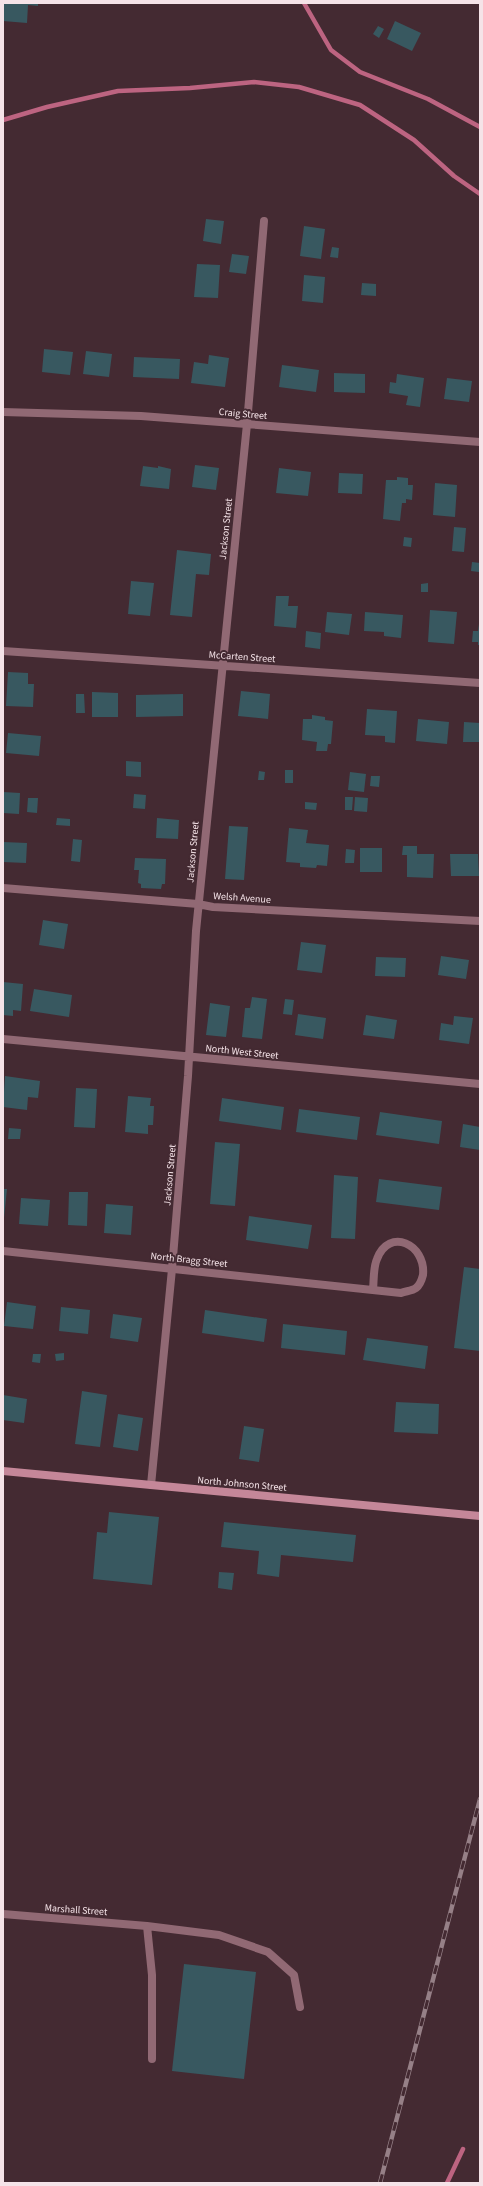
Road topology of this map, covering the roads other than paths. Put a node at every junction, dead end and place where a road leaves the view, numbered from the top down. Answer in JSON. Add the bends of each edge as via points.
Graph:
{"nodes":[{"id":1,"x":264,"y":220,"type":"dead end"},
{"id":2,"x":3,"y":412,"type":"edge"},
{"id":3,"x":247,"y":424,"type":"junction"},
{"id":4,"x":480,"y":442,"type":"edge"},
{"id":5,"x":3,"y":651,"type":"edge"},
{"id":6,"x":222,"y":666,"type":"junction"},
{"id":7,"x":480,"y":683,"type":"edge"},
{"id":8,"x":3,"y":888,"type":"edge"},
{"id":9,"x":198,"y":904,"type":"junction"},
{"id":10,"x":480,"y":921,"type":"edge"},
{"id":11,"x":3,"y":1039,"type":"edge"},
{"id":12,"x":189,"y":1057,"type":"junction"},
{"id":13,"x":480,"y":1084,"type":"edge"},
{"id":14,"x":3,"y":1251,"type":"edge"},
{"id":15,"x":172,"y":1269,"type":"junction"},
{"id":16,"x":373,"y":1290,"type":"junction"},
{"id":17,"x":3,"y":1471,"type":"edge"},
{"id":18,"x":151,"y":1486,"type":"junction"},
{"id":19,"x":480,"y":1516,"type":"edge"},
{"id":20,"x":3,"y":1914,"type":"edge"},
{"id":21,"x":147,"y":1926,"type":"junction"},
{"id":22,"x":300,"y":2007,"type":"dead end"},
{"id":23,"x":152,"y":2059,"type":"dead end"}],
"edges":[{"from":1,"to":3,"type":"street","name":"Jackson Street"},
{"from":2,"to":3,"type":"street","name":"Craig Street","via":[[141,416]]},
{"from":3,"to":4,"type":"street","name":"Craig Street"},
{"from":3,"to":6,"type":"street","name":"Jackson Street"},
{"from":5,"to":6,"type":"street","name":"McCarten Street"},
{"from":6,"to":7,"type":"street","name":"McCarten Street"},
{"from":6,"to":9,"type":"street","name":"Jackson Street"},
{"from":8,"to":9,"type":"street","name":"Welsh Avenue"},
{"from":9,"to":10,"type":"street","name":"Welsh Avenue","via":[[213,907]]},
{"from":9,"to":12,"type":"street","name":"Jackson Street"},
{"from":11,"to":12,"type":"street","name":"North West Street"},
{"from":12,"to":13,"type":"street","name":"North West Street"},
{"from":12,"to":15,"type":"street","name":"Jackson Street"},
{"from":14,"to":15,"type":"street","name":"North Bragg Street"},
{"from":15,"to":16,"type":"street","name":"North Bragg Street"},
{"from":15,"to":18,"type":"street","name":"Jackson Street"},
{"from":16,"to":16,"type":"street","name":"North Bragg Street","via":[[401,1293],[416,1288],[422,1280],[424,1265],[419,1252],[406,1243],[394,1242],[384,1246],[376,1260]]},
{"from":17,"to":18,"type":"main road","name":"North Johnson Street"},
{"from":18,"to":19,"type":"main road","name":"North Johnson Street"},
{"from":20,"to":21,"type":"street","name":"Marshall Street"},
{"from":21,"to":22,"type":"street","name":"Marshall Street","via":[[219,1935],[268,1952],[294,1975]]},
{"from":21,"to":23,"type":"street","via":[[152,1975]]}]}
